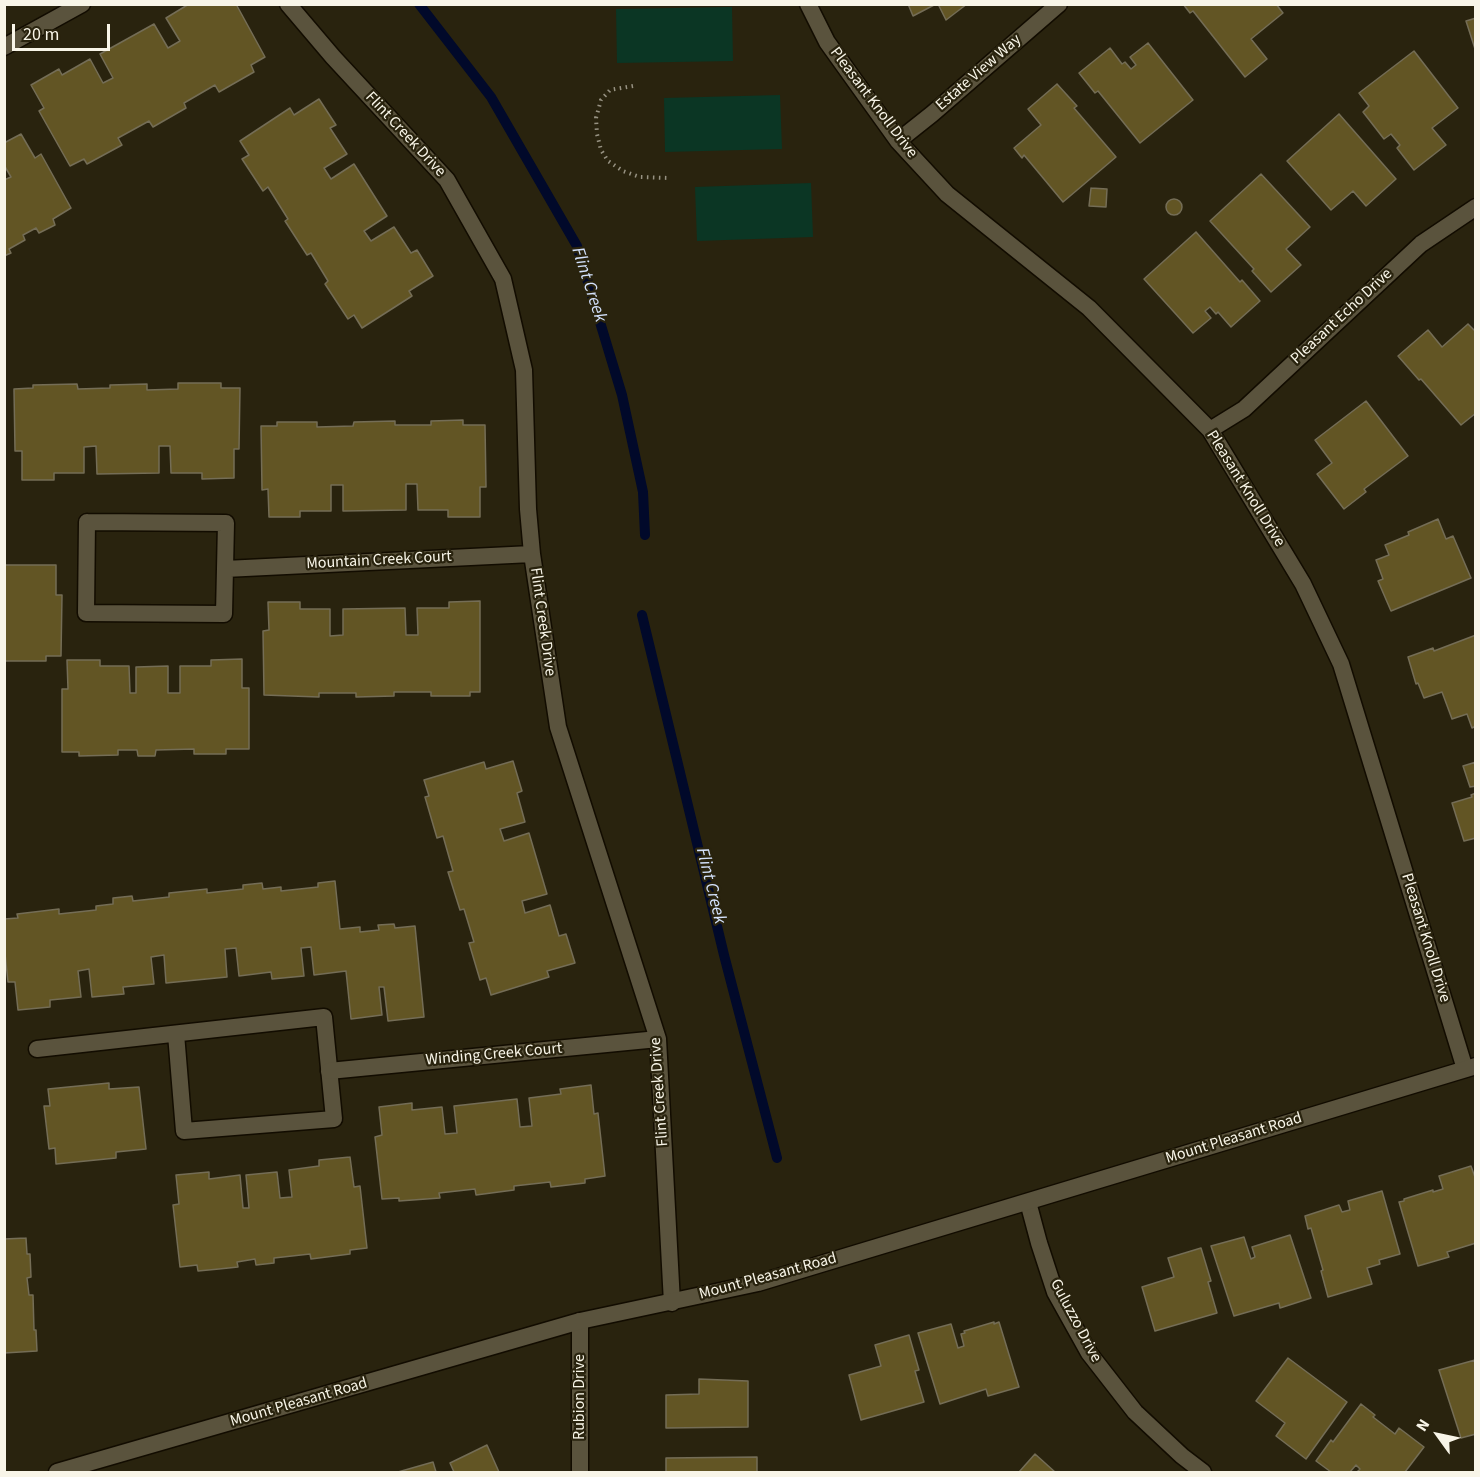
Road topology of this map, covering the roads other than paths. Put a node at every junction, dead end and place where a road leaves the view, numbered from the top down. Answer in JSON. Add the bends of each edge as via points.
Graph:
{"nodes":[{"id":1,"x":82,"y":4,"type":"edge"},
{"id":2,"x":288,"y":4,"type":"edge"},
{"id":3,"x":808,"y":4,"type":"edge"},
{"id":4,"x":1059,"y":4,"type":"edge"},
{"id":5,"x":4,"y":47,"type":"edge"},
{"id":6,"x":898,"y":141,"type":"junction"},
{"id":7,"x":1476,"y":207,"type":"edge"},
{"id":8,"x":1210,"y":430,"type":"junction"},
{"id":9,"x":532,"y":554,"type":"junction"},
{"id":10,"x":225,"y":569,"type":"junction"},
{"id":11,"x":176,"y":1034,"type":"junction"},
{"id":12,"x":658,"y":1039,"type":"junction"},
{"id":13,"x":37,"y":1049,"type":"dead end"},
{"id":14,"x":1470,"y":1068,"type":"edge"},
{"id":15,"x":329,"y":1071,"type":"junction"},
{"id":16,"x":1028,"y":1202,"type":"junction"},
{"id":17,"x":672,"y":1303,"type":"junction"},
{"id":18,"x":580,"y":1321,"type":"junction"},
{"id":19,"x":57,"y":1473,"type":"edge"},
{"id":20,"x":580,"y":1473,"type":"edge"},
{"id":21,"x":1203,"y":1473,"type":"edge"}],
"edges":[{"from":1,"to":5,"type":"street"},
{"from":2,"to":9,"type":"street","name":"Flint Creek Drive","via":[[447,180],[503,279],[524,370]]},
{"from":3,"to":6,"type":"street","name":"Pleasant Knoll Drive","via":[[827,42]]},
{"from":4,"to":6,"type":"street","name":"Estate View Way"},
{"from":6,"to":8,"type":"street","name":"Pleasant Knoll Drive","via":[[947,194],[1089,308]]},
{"from":7,"to":8,"type":"street","name":"Pleasant Echo Drive","via":[[1421,244],[1244,409]]},
{"from":8,"to":14,"type":"street","name":"Pleasant Knoll Drive","via":[[1303,584],[1341,664]]},
{"from":9,"to":10,"type":"street","name":"Mountain Creek Court"},
{"from":9,"to":12,"type":"street","name":"Flint Creek Drive","via":[[558,727]]},
{"from":10,"to":10,"type":"street","via":[[226,523],[87,522],[86,613],[224,614]]},
{"from":11,"to":13,"type":"street"},
{"from":11,"to":15,"type":"street","via":[[324,1017]]},
{"from":11,"to":15,"type":"street","via":[[184,1131],[334,1119]]},
{"from":12,"to":15,"type":"street","name":"Winding Creek Court"},
{"from":12,"to":17,"type":"street","name":"Flint Creek Drive"},
{"from":14,"to":16,"type":"street","name":"Mount Pleasant Road"},
{"from":16,"to":17,"type":"street","name":"Mount Pleasant Road","via":[[758,1283]]},
{"from":16,"to":21,"type":"street","name":"Guluzzo Drive","via":[[1056,1292],[1089,1353],[1135,1412]]},
{"from":17,"to":18,"type":"street","name":"Mount Pleasant Road"},
{"from":18,"to":19,"type":"street","name":"Mount Pleasant Road"},
{"from":18,"to":20,"type":"street","name":"Rubion Drive"}]}
